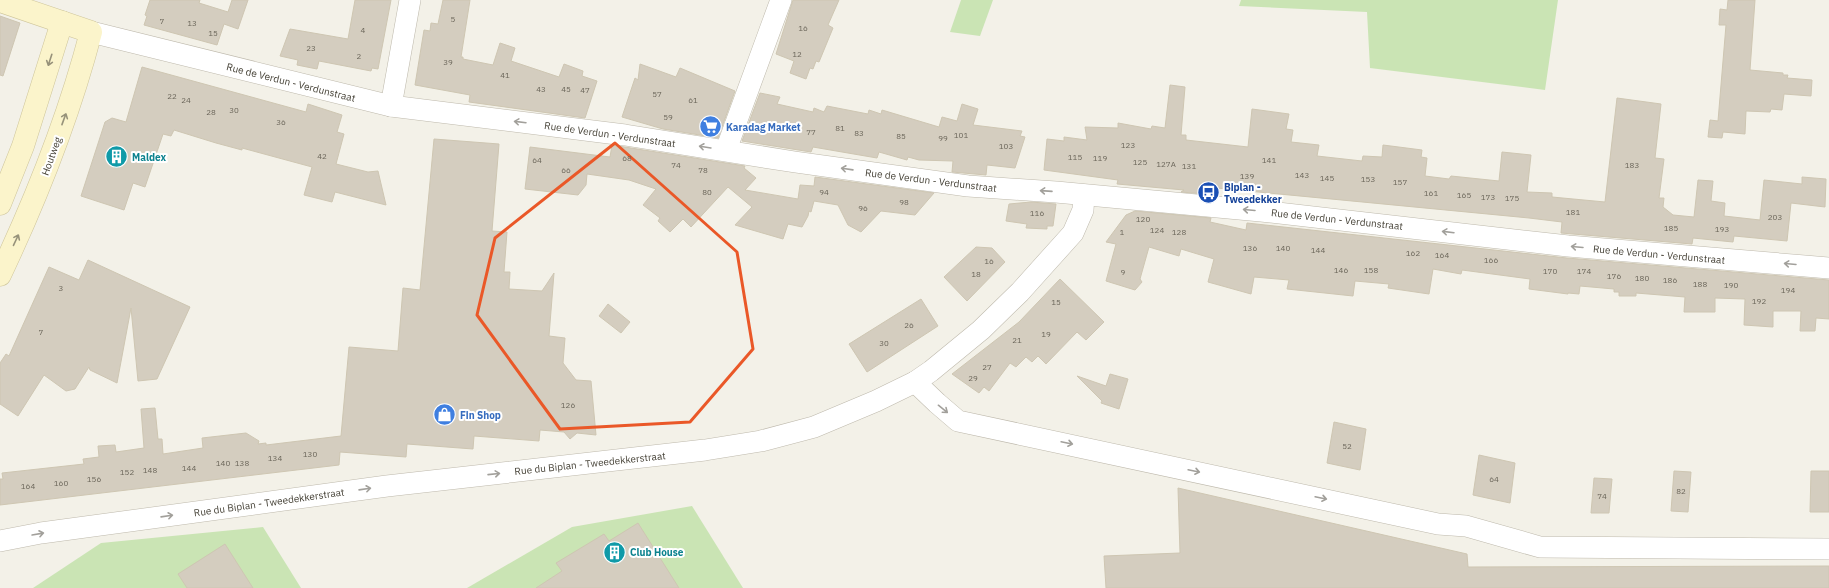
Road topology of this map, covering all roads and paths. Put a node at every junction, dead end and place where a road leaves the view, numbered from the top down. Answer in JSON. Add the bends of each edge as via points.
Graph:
{"nodes":[{"id":1,"x":410,"y":0,"type":"edge"},
{"id":2,"x":781,"y":0,"type":"edge"},
{"id":3,"x":0,"y":1,"type":"edge"},
{"id":4,"x":62,"y":22,"type":"junction"},
{"id":5,"x":91,"y":32,"type":"junction"},
{"id":6,"x":391,"y":106,"type":"junction"},
{"id":7,"x":726,"y":150,"type":"junction"},
{"id":8,"x":1084,"y":195,"type":"junction"},
{"id":9,"x":0,"y":204,"type":"edge"},
{"id":10,"x":1829,"y":268,"type":"edge"},
{"id":11,"x":0,"y":275,"type":"edge"},
{"id":12,"x":915,"y":382,"type":"junction"},
{"id":13,"x":0,"y":541,"type":"edge"},
{"id":14,"x":1829,"y":549,"type":"edge"}],
"edges":[{"from":1,"to":6,"type":"street"},
{"from":2,"to":7,"type":"street"},
{"from":3,"to":4,"type":"main road"},
{"from":4,"to":5,"type":"main road"},
{"from":4,"to":9,"type":"main road","one_way":true,"via":[[23,146]]},
{"from":5,"to":6,"type":"street","name":"Rue de Verdun - Verdunstraat"},
{"from":11,"to":5,"type":"main road","name":"Houtweg","one_way":true,"via":[[40,184],[72,98]]},
{"from":7,"to":6,"type":"street","name":"Rue de Verdun - Verdunstraat","one_way":true},
{"from":8,"to":7,"type":"street","name":"Rue de Verdun - Verdunstraat","one_way":true,"via":[[968,186]]},
{"from":10,"to":8,"type":"street","name":"Rue de Verdun - Verdunstraat","one_way":true,"via":[[1568,246],[1261,211]]},
{"from":8,"to":12,"type":"street","name":"Rue du Biplan - Tweedekkerstraat","via":[[1083,210],[1073,232],[1020,292],[981,330]]},
{"from":13,"to":12,"type":"street","name":"Rue du Biplan - Tweedekkerstraat","one_way":true,"via":[[41,533],[387,486],[705,450],[761,441],[814,427]]},
{"from":12,"to":14,"type":"street","one_way":true,"via":[[958,420],[1438,524],[1466,526],[1540,547]]}]}
